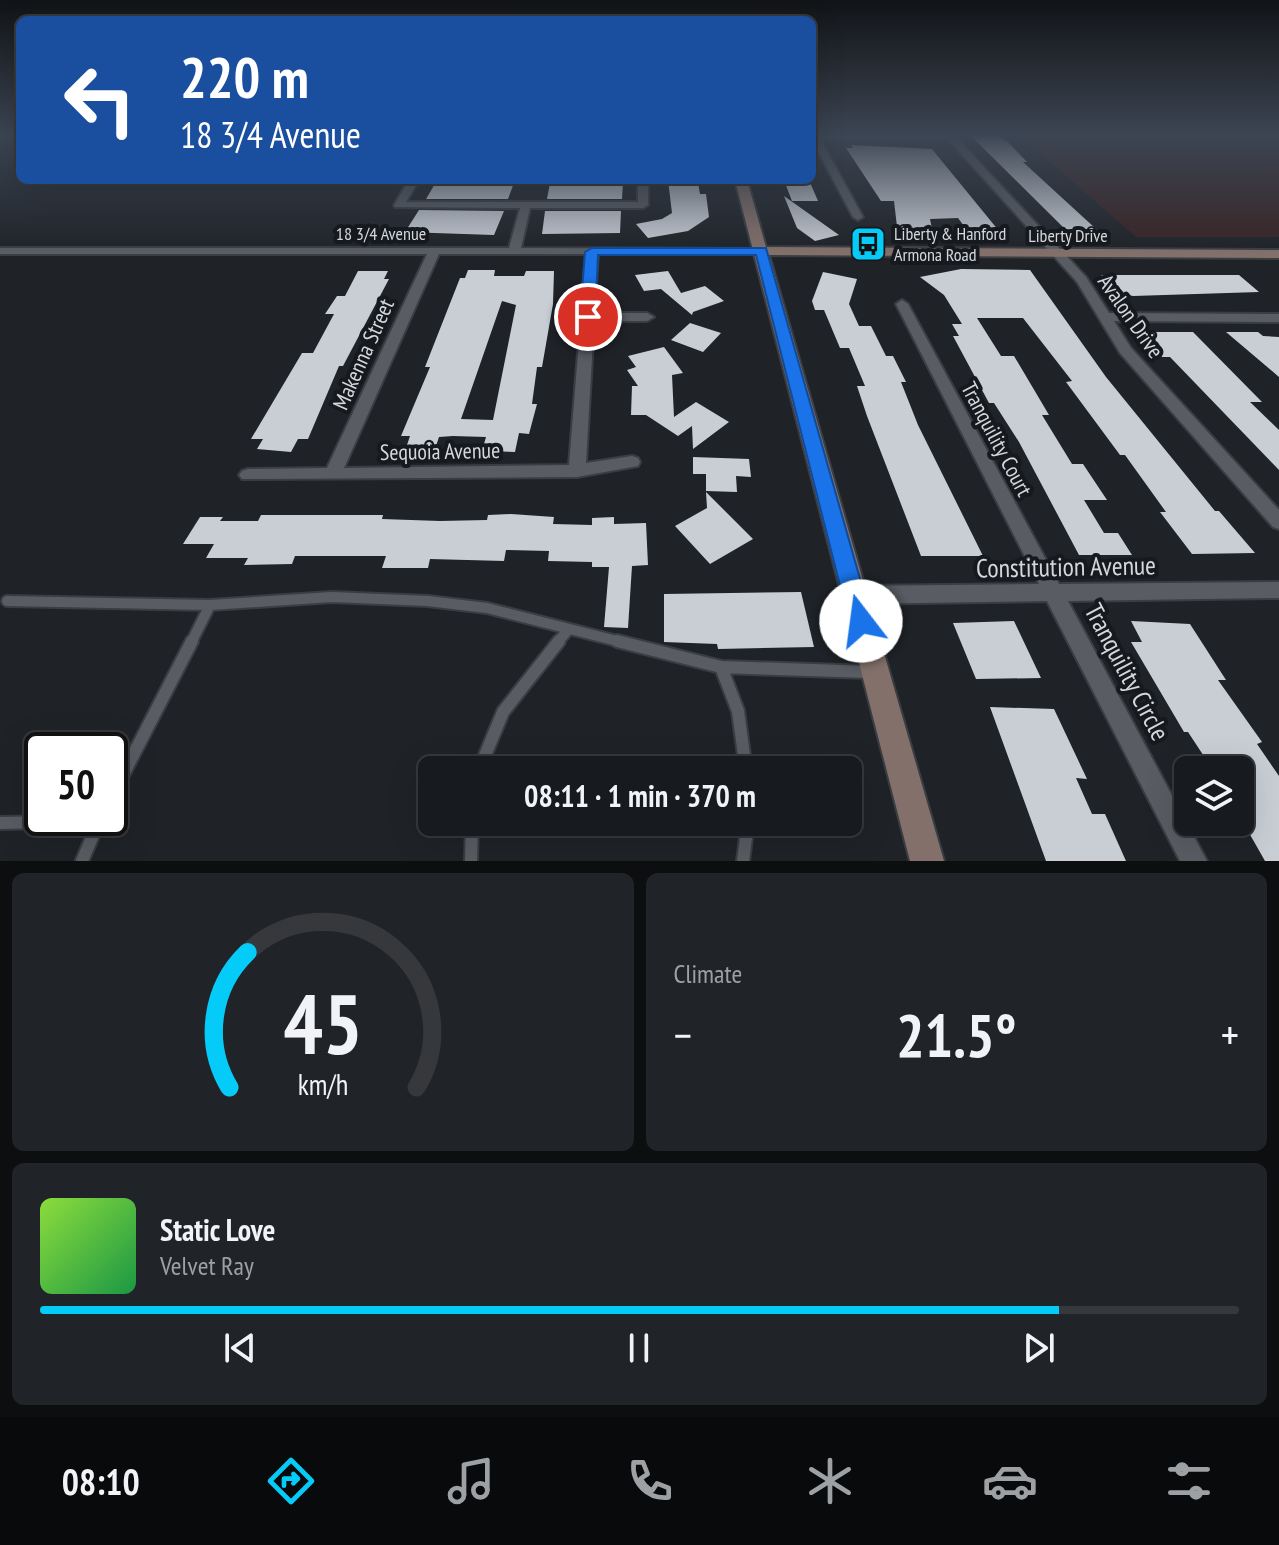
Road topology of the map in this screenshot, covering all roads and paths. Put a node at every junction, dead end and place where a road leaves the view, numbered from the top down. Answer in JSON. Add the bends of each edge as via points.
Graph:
{"nodes":[{"id":1,"x":835,"y":174,"type":"edge"},
{"id":2,"x":984,"y":174,"type":"edge"},
{"id":3,"x":412,"y":184,"type":"edge"},
{"id":4,"x":643,"y":184,"type":"edge"},
{"id":5,"x":742,"y":184,"type":"edge"},
{"id":6,"x":526,"y":205,"type":"junction"},
{"id":7,"x":858,"y":217,"type":"dead end"},
{"id":8,"x":0,"y":251,"type":"edge"},
{"id":9,"x":514,"y":251,"type":"junction"},
{"id":10,"x":761,"y":251,"type":"junction"},
{"id":11,"x":434,"y":252,"type":"junction"},
{"id":12,"x":592,"y":252,"type":"junction"},
{"id":13,"x":1058,"y":254,"type":"junction"},
{"id":14,"x":1279,"y":254,"type":"edge"},
{"id":15,"x":902,"y":304,"type":"dead end"},
{"id":16,"x":588,"y":317,"type":"junction"},
{"id":17,"x":647,"y":317,"type":"dead end"},
{"id":18,"x":1106,"y":317,"type":"junction"},
{"id":19,"x":1279,"y":318,"type":"edge"},
{"id":20,"x":632,"y":462,"type":"dead end"},
{"id":21,"x":577,"y":471,"type":"junction"},
{"id":22,"x":333,"y":474,"type":"junction"},
{"id":23,"x":248,"y":475,"type":"dead end"},
{"id":24,"x":1279,"y":522,"type":"edge"},
{"id":25,"x":1279,"y":590,"type":"edge"},
{"id":26,"x":1054,"y":594,"type":"junction"},
{"id":27,"x":854,"y":595,"type":"junction"},
{"id":28,"x":7,"y":601,"type":"dead end"},
{"id":29,"x":210,"y":605,"type":"junction"},
{"id":30,"x":568,"y":630,"type":"junction"},
{"id":31,"x":721,"y":667,"type":"junction"},
{"id":32,"x":875,"y":672,"type":"junction"},
{"id":33,"x":483,"y":756,"type":"edge"},
{"id":34,"x":744,"y":756,"type":"edge"},
{"id":35,"x":128,"y":765,"type":"edge"},
{"id":36,"x":24,"y":822,"type":"edge"},
{"id":37,"x":0,"y":823,"type":"edge"},
{"id":38,"x":93,"y":836,"type":"edge"},
{"id":39,"x":472,"y":836,"type":"edge"},
{"id":40,"x":746,"y":836,"type":"edge"},
{"id":41,"x":82,"y":861,"type":"edge"},
{"id":42,"x":471,"y":861,"type":"edge"},
{"id":43,"x":743,"y":861,"type":"edge"},
{"id":44,"x":927,"y":861,"type":"edge"},
{"id":45,"x":1194,"y":861,"type":"edge"}],
"edges":[{"from":1,"to":7,"type":"street"},
{"from":2,"to":13,"type":"street","name":"Avalon Drive"},
{"from":3,"to":6,"type":"street","via":[[399,205]]},
{"from":4,"to":6,"type":"street","via":[[643,205]]},
{"from":5,"to":10,"type":"main road"},
{"from":6,"to":9,"type":"street"},
{"from":8,"to":11,"type":"street","name":"18 3/4 Avenue"},
{"from":9,"to":11,"type":"street","name":"18 3/4 Avenue"},
{"from":9,"to":12,"type":"street","name":"18 3/4 Avenue"},
{"from":10,"to":12,"type":"street","name":"18 3/4 Avenue"},
{"from":10,"to":13,"type":"main road","name":"Liberty Drive"},
{"from":10,"to":27,"type":"main road"},
{"from":11,"to":22,"type":"street","name":"Makenna Street"},
{"from":12,"to":16,"type":"street"},
{"from":13,"to":14,"type":"main road","name":"Liberty Drive"},
{"from":13,"to":18,"type":"street","name":"Avalon Drive"},
{"from":15,"to":26,"type":"street","name":"Tranquility Court"},
{"from":16,"to":17,"type":"street"},
{"from":16,"to":21,"type":"street"},
{"from":18,"to":19,"type":"street"},
{"from":18,"to":24,"type":"street","name":"Avalon Drive","via":[[1125,350]]},
{"from":20,"to":21,"type":"street","name":"Sequoia Avenue"},
{"from":21,"to":22,"type":"street","name":"Sequoia Avenue"},
{"from":22,"to":23,"type":"street","name":"Sequoia Avenue"},
{"from":25,"to":26,"type":"street","name":"Constitution Avenue"},
{"from":26,"to":27,"type":"street","name":"Constitution Avenue"},
{"from":26,"to":45,"type":"street","name":"Tranquility Circle"},
{"from":27,"to":32,"type":"main road"},
{"from":28,"to":29,"type":"lane"},
{"from":29,"to":30,"type":"lane","via":[[332,597],[428,601],[487,608]]},
{"from":29,"to":35,"type":"lane"},
{"from":30,"to":31,"type":"lane"},
{"from":30,"to":33,"type":"lane","via":[[503,710]]},
{"from":31,"to":32,"type":"lane"},
{"from":31,"to":34,"type":"lane","via":[[738,711]]},
{"from":32,"to":44,"type":"main road"},
{"from":36,"to":37,"type":"lane"},
{"from":38,"to":41,"type":"lane"},
{"from":39,"to":42,"type":"lane"},
{"from":40,"to":43,"type":"lane"}]}
